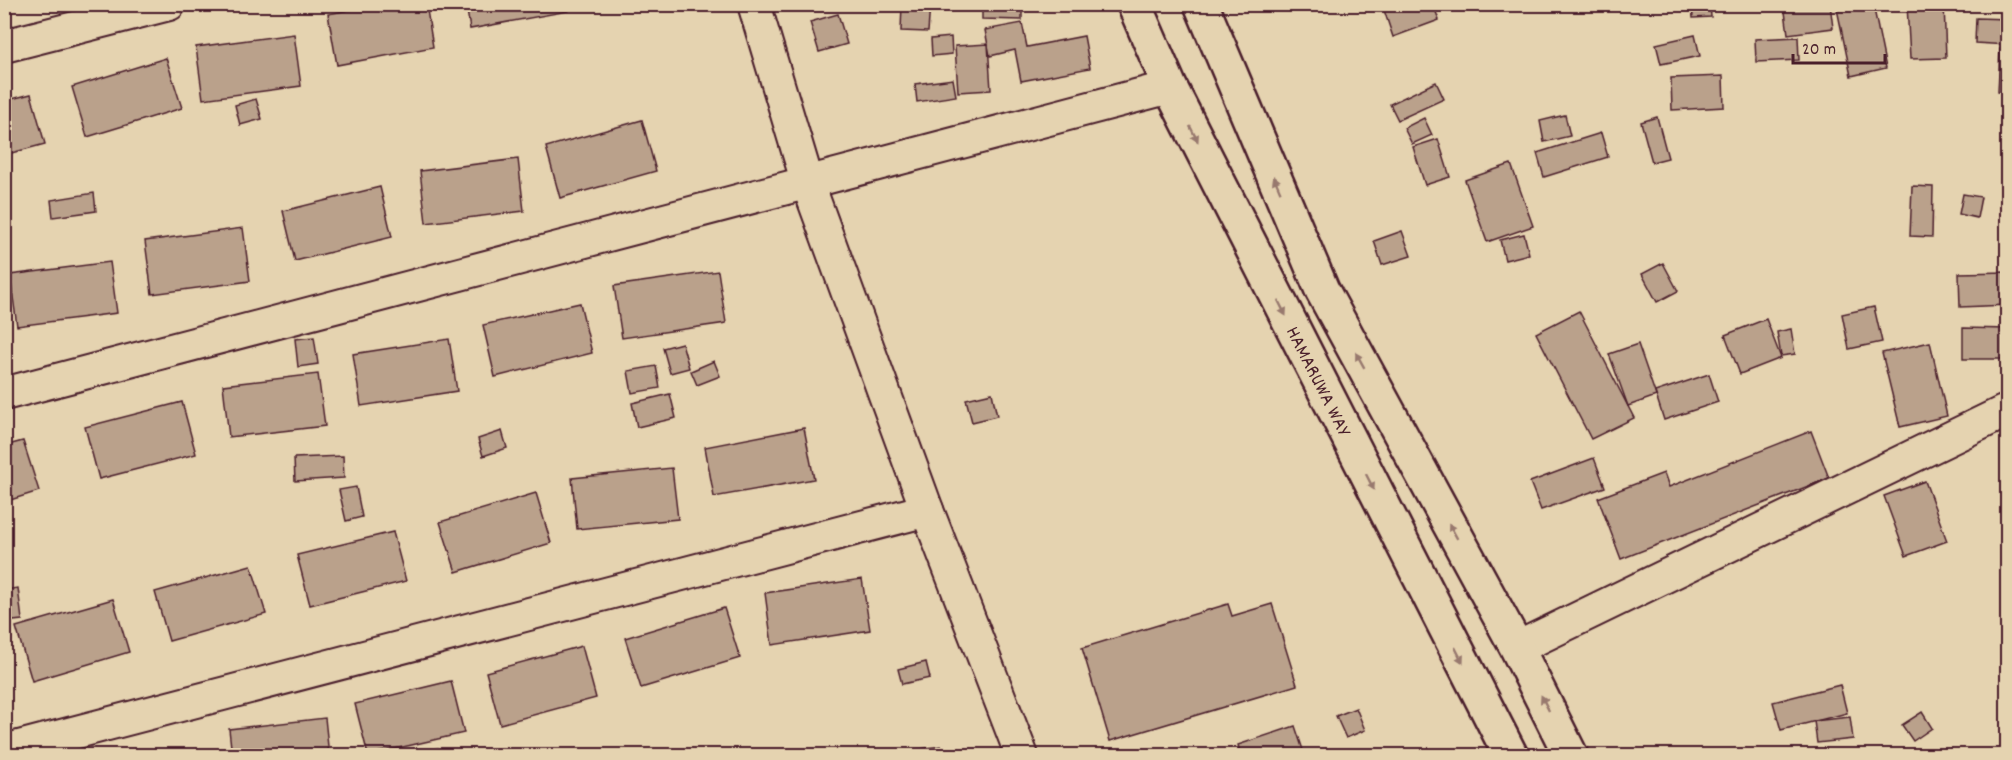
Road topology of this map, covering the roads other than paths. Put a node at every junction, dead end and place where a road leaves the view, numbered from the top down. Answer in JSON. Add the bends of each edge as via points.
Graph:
{"nodes":[{"id":1,"x":169,"y":4,"type":"edge"},
{"id":2,"x":754,"y":4,"type":"edge"},
{"id":3,"x":1134,"y":4,"type":"edge"},
{"id":4,"x":1201,"y":4,"type":"edge"},
{"id":5,"x":4,"y":46,"type":"edge"},
{"id":6,"x":1170,"y":87,"type":"junction"},
{"id":7,"x":808,"y":184,"type":"junction"},
{"id":8,"x":4,"y":394,"type":"edge"},
{"id":9,"x":2004,"y":412,"type":"dead end"},
{"id":10,"x":927,"y":510,"type":"junction"},
{"id":11,"x":1517,"y":648,"type":"junction"},
{"id":12,"x":23,"y":750,"type":"edge"},
{"id":13,"x":1022,"y":756,"type":"edge"},
{"id":14,"x":1511,"y":756,"type":"edge"},
{"id":15,"x":1571,"y":756,"type":"edge"}],
"edges":[{"from":1,"to":5,"type":"street"},
{"from":2,"to":7,"type":"street"},
{"from":3,"to":6,"type":"main road","name":"HAMARUWA WAY"},
{"from":11,"to":4,"type":"main road","one_way":true,"via":[[1322,290]]},
{"from":6,"to":7,"type":"street"},
{"from":6,"to":14,"type":"main road","name":"HAMARUWA WAY","one_way":true},
{"from":7,"to":8,"type":"street"},
{"from":7,"to":10,"type":"street"},
{"from":9,"to":11,"type":"street"},
{"from":10,"to":12,"type":"street"},
{"from":10,"to":13,"type":"street"},
{"from":15,"to":11,"type":"main road","one_way":true}]}
